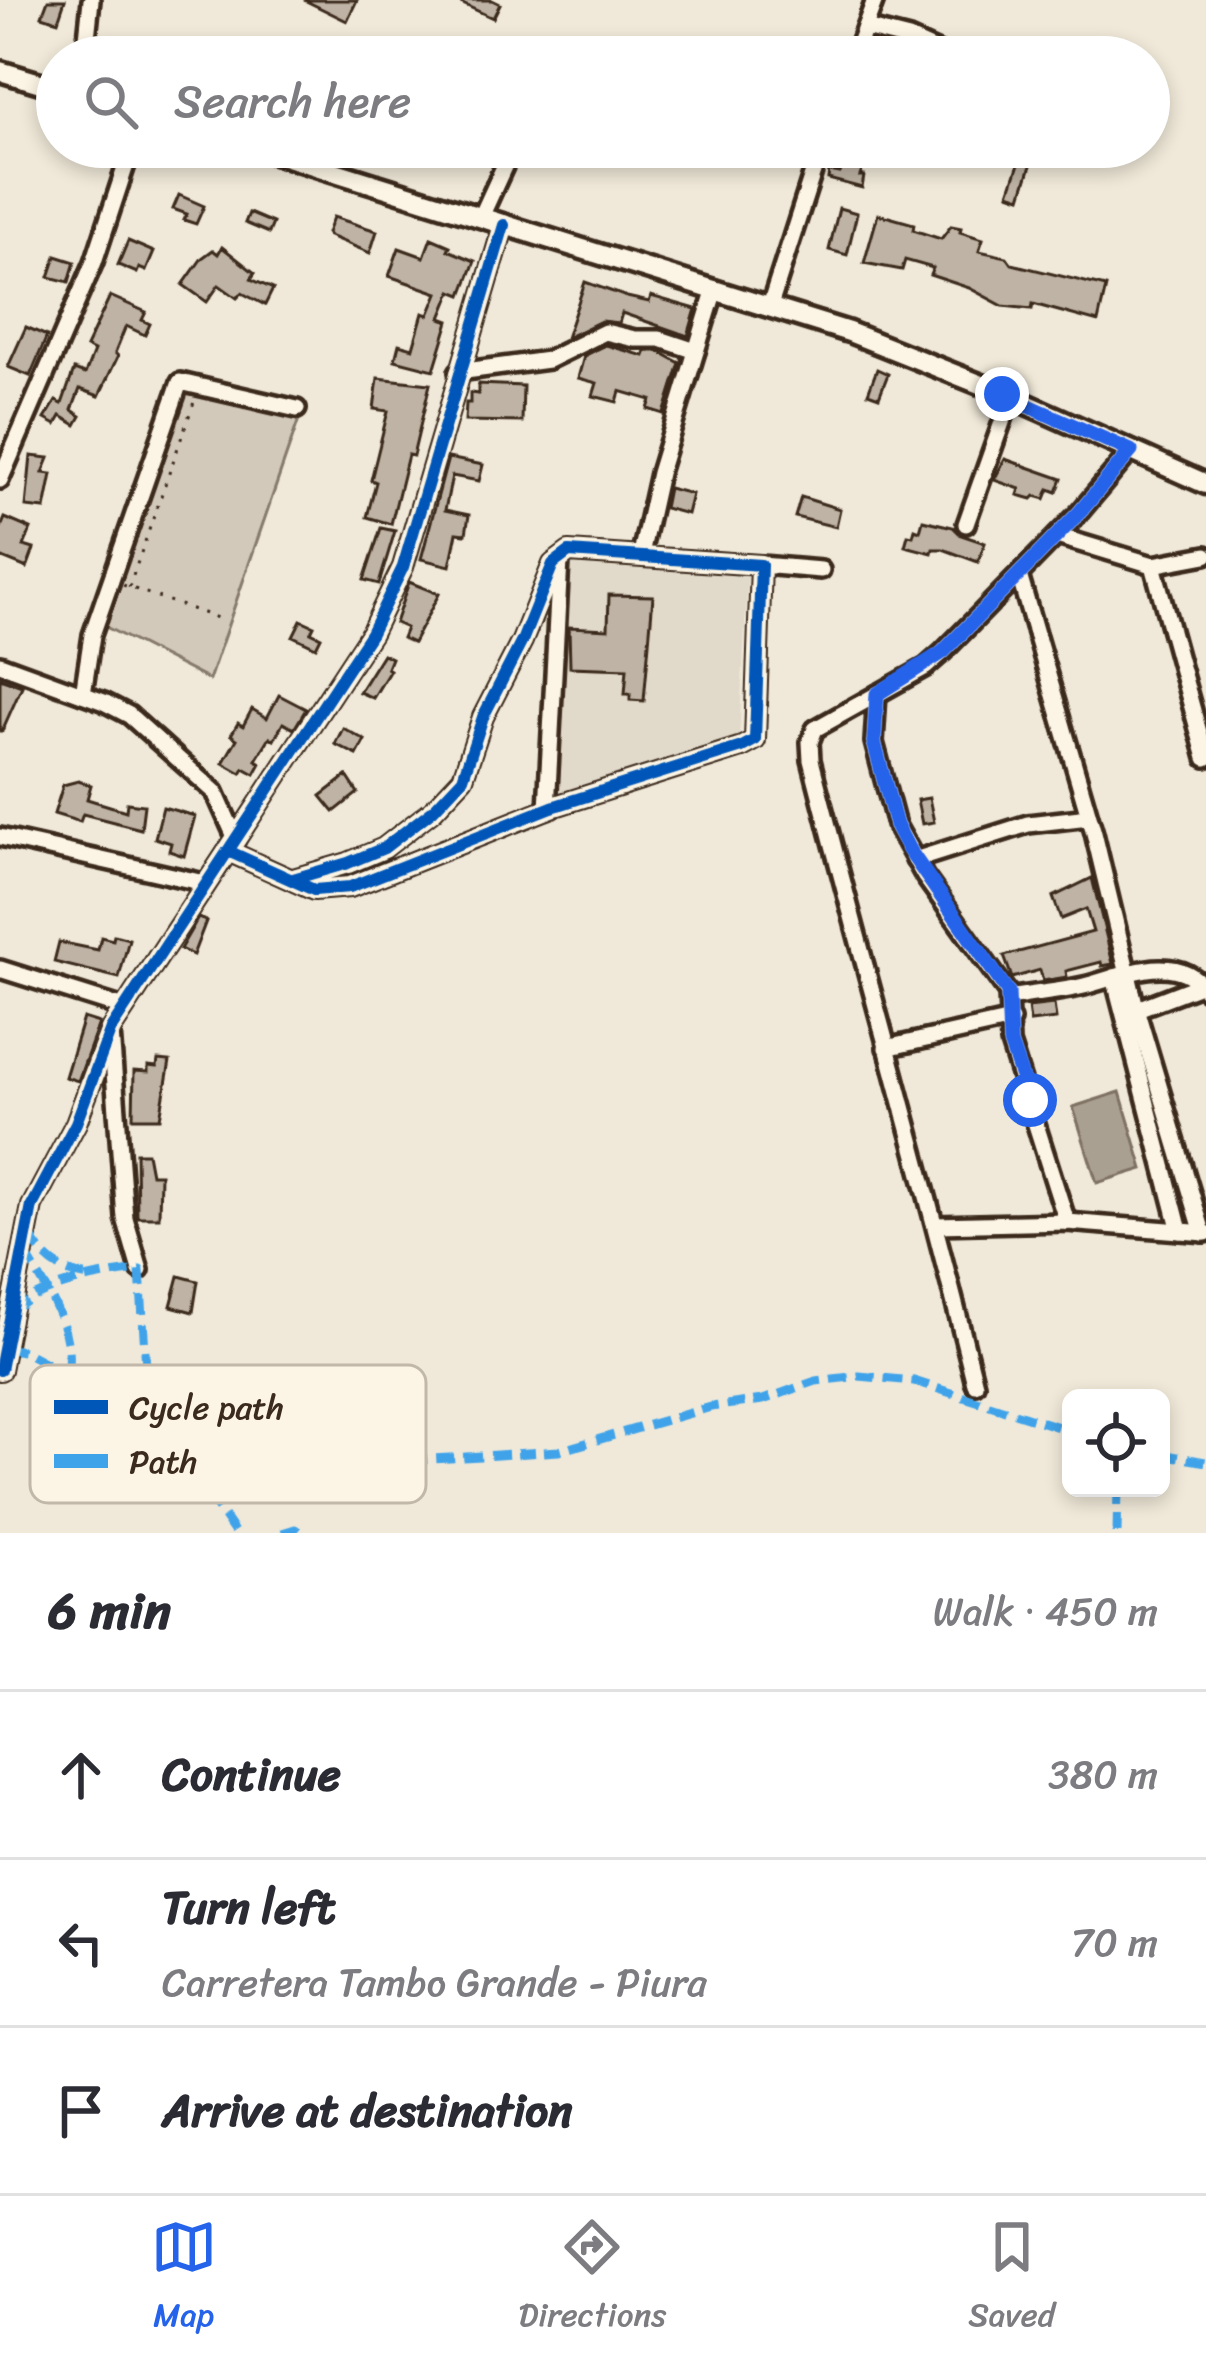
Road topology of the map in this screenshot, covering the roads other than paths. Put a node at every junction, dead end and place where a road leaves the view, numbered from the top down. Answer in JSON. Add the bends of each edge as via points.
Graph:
{"nodes":[{"id":1,"x":91,"y":0,"type":"edge"},
{"id":2,"x":875,"y":0,"type":"edge"},
{"id":3,"x":865,"y":28,"type":"junction"},
{"id":4,"x":87,"y":36,"type":"edge"},
{"id":5,"x":862,"y":36,"type":"edge"},
{"id":6,"x":897,"y":36,"type":"edge"},
{"id":7,"x":0,"y":71,"type":"edge"},
{"id":8,"x":36,"y":82,"type":"edge"},
{"id":9,"x":125,"y":168,"type":"edge"},
{"id":10,"x":323,"y":168,"type":"edge"},
{"id":11,"x":503,"y":168,"type":"edge"},
{"id":12,"x":814,"y":168,"type":"edge"},
{"id":13,"x":481,"y":217,"type":"junction"},
{"id":14,"x":504,"y":225,"type":"junction"},
{"id":15,"x":715,"y":289,"type":"junction"},
{"id":16,"x":770,"y":306,"type":"junction"},
{"id":17,"x":696,"y":351,"type":"junction"},
{"id":18,"x":458,"y":372,"type":"junction"},
{"id":19,"x":1011,"y":398,"type":"junction"},
{"id":20,"x":297,"y":409,"type":"dead end"},
{"id":21,"x":6,"y":447,"type":"edge"},
{"id":22,"x":1131,"y":451,"type":"junction"},
{"id":23,"x":0,"y":480,"type":"edge"},
{"id":24,"x":1206,"y":484,"type":"edge"},
{"id":25,"x":966,"y":524,"type":"dead end"},
{"id":26,"x":1057,"y":536,"type":"junction"},
{"id":27,"x":641,"y":554,"type":"junction"},
{"id":28,"x":1206,"y":555,"type":"edge"},
{"id":29,"x":560,"y":559,"type":"junction"},
{"id":30,"x":761,"y":565,"type":"junction"},
{"id":31,"x":1153,"y":565,"type":"junction"},
{"id":32,"x":821,"y":570,"type":"dead end"},
{"id":33,"x":1019,"y":574,"type":"junction"},
{"id":34,"x":0,"y":664,"type":"edge"},
{"id":35,"x":83,"y":694,"type":"junction"},
{"id":36,"x":877,"y":694,"type":"junction"},
{"id":37,"x":1206,"y":758,"type":"edge"},
{"id":38,"x":547,"y":809,"type":"junction"},
{"id":39,"x":1089,"y":818,"type":"junction"},
{"id":40,"x":0,"y":837,"type":"edge"},
{"id":41,"x":232,"y":845,"type":"junction"},
{"id":42,"x":914,"y":860,"type":"junction"},
{"id":43,"x":293,"y":878,"type":"junction"},
{"id":44,"x":205,"y":884,"type":"junction"},
{"id":45,"x":0,"y":969,"type":"edge"},
{"id":46,"x":1121,"y":975,"type":"junction"},
{"id":47,"x":1205,"y":986,"type":"edge"},
{"id":48,"x":1009,"y":998,"type":"junction"},
{"id":49,"x":124,"y":1008,"type":"junction"},
{"id":50,"x":1130,"y":1011,"type":"junction"},
{"id":51,"x":1011,"y":1020,"type":"junction"},
{"id":52,"x":111,"y":1029,"type":"junction"},
{"id":53,"x":886,"y":1048,"type":"junction"},
{"id":54,"x":1067,"y":1222,"type":"junction"},
{"id":55,"x":936,"y":1226,"type":"junction"},
{"id":56,"x":1180,"y":1231,"type":"junction"},
{"id":57,"x":1204,"y":1233,"type":"edge"},
{"id":58,"x":140,"y":1270,"type":"dead end"},
{"id":59,"x":0,"y":1370,"type":"edge"},
{"id":60,"x":975,"y":1384,"type":"dead end"}],
"edges":[{"from":1,"to":4,"type":"street"},
{"from":2,"to":3,"type":"street"},
{"from":3,"to":5,"type":"street"},
{"from":3,"to":6,"type":"street"},
{"from":7,"to":8,"type":"main road"},
{"from":9,"to":21,"type":"street","via":[[94,262]]},
{"from":10,"to":13,"type":"main road"},
{"from":11,"to":13,"type":"street"},
{"from":12,"to":16,"type":"street"},
{"from":13,"to":14,"type":"main road"},
{"from":14,"to":15,"type":"main road"},
{"from":14,"to":18,"type":"street"},
{"from":15,"to":16,"type":"main road"},
{"from":15,"to":17,"type":"street"},
{"from":16,"to":19,"type":"main road"},
{"from":17,"to":18,"type":"street","via":[[605,332],[548,360]]},
{"from":17,"to":27,"type":"street"},
{"from":18,"to":41,"type":"street","via":[[403,567],[371,633]]},
{"from":19,"to":22,"type":"main road"},
{"from":19,"to":25,"type":"street"},
{"from":20,"to":35,"type":"street","via":[[180,382],[92,635]]},
{"from":21,"to":23,"type":"street"},
{"from":22,"to":24,"type":"main road"},
{"from":22,"to":26,"type":"street"},
{"from":26,"to":31,"type":"street"},
{"from":26,"to":33,"type":"street"},
{"from":27,"to":29,"type":"street","via":[[568,552]]},
{"from":27,"to":30,"type":"street"},
{"from":28,"to":31,"type":"street"},
{"from":29,"to":38,"type":"street"},
{"from":29,"to":43,"type":"street","via":[[483,717],[463,778],[384,848]]},
{"from":30,"to":32,"type":"street"},
{"from":30,"to":38,"type":"street","via":[[755,740]]},
{"from":31,"to":37,"type":"street"},
{"from":33,"to":36,"type":"street","via":[[943,652]]},
{"from":33,"to":39,"type":"street"},
{"from":34,"to":35,"type":"street"},
{"from":35,"to":41,"type":"street","via":[[129,715],[215,792]]},
{"from":36,"to":42,"type":"street","via":[[874,742]]},
{"from":36,"to":53,"type":"street","via":[[815,728],[810,742]]},
{"from":38,"to":43,"type":"street","via":[[350,887],[314,890]]},
{"from":39,"to":42,"type":"street","via":[[1028,824]]},
{"from":39,"to":46,"type":"street"},
{"from":40,"to":44,"type":"street"},
{"from":41,"to":43,"type":"street"},
{"from":41,"to":44,"type":"street"},
{"from":42,"to":48,"type":"street"},
{"from":44,"to":49,"type":"street"},
{"from":45,"to":49,"type":"street"},
{"from":46,"to":47,"type":"street","via":[[1166,967]]},
{"from":46,"to":48,"type":"street"},
{"from":46,"to":50,"type":"street"},
{"from":47,"to":50,"type":"street"},
{"from":48,"to":51,"type":"street"},
{"from":49,"to":52,"type":"street"},
{"from":50,"to":56,"type":"street"},
{"from":50,"to":57,"type":"street"},
{"from":51,"to":53,"type":"street"},
{"from":51,"to":54,"type":"street","via":[[1010,1043]]},
{"from":52,"to":58,"type":"street","via":[[125,1218]]},
{"from":52,"to":59,"type":"street","via":[[76,1124],[32,1206]]},
{"from":53,"to":55,"type":"street"},
{"from":54,"to":55,"type":"street"},
{"from":54,"to":56,"type":"street"},
{"from":55,"to":60,"type":"street"},
{"from":56,"to":57,"type":"street"}]}
